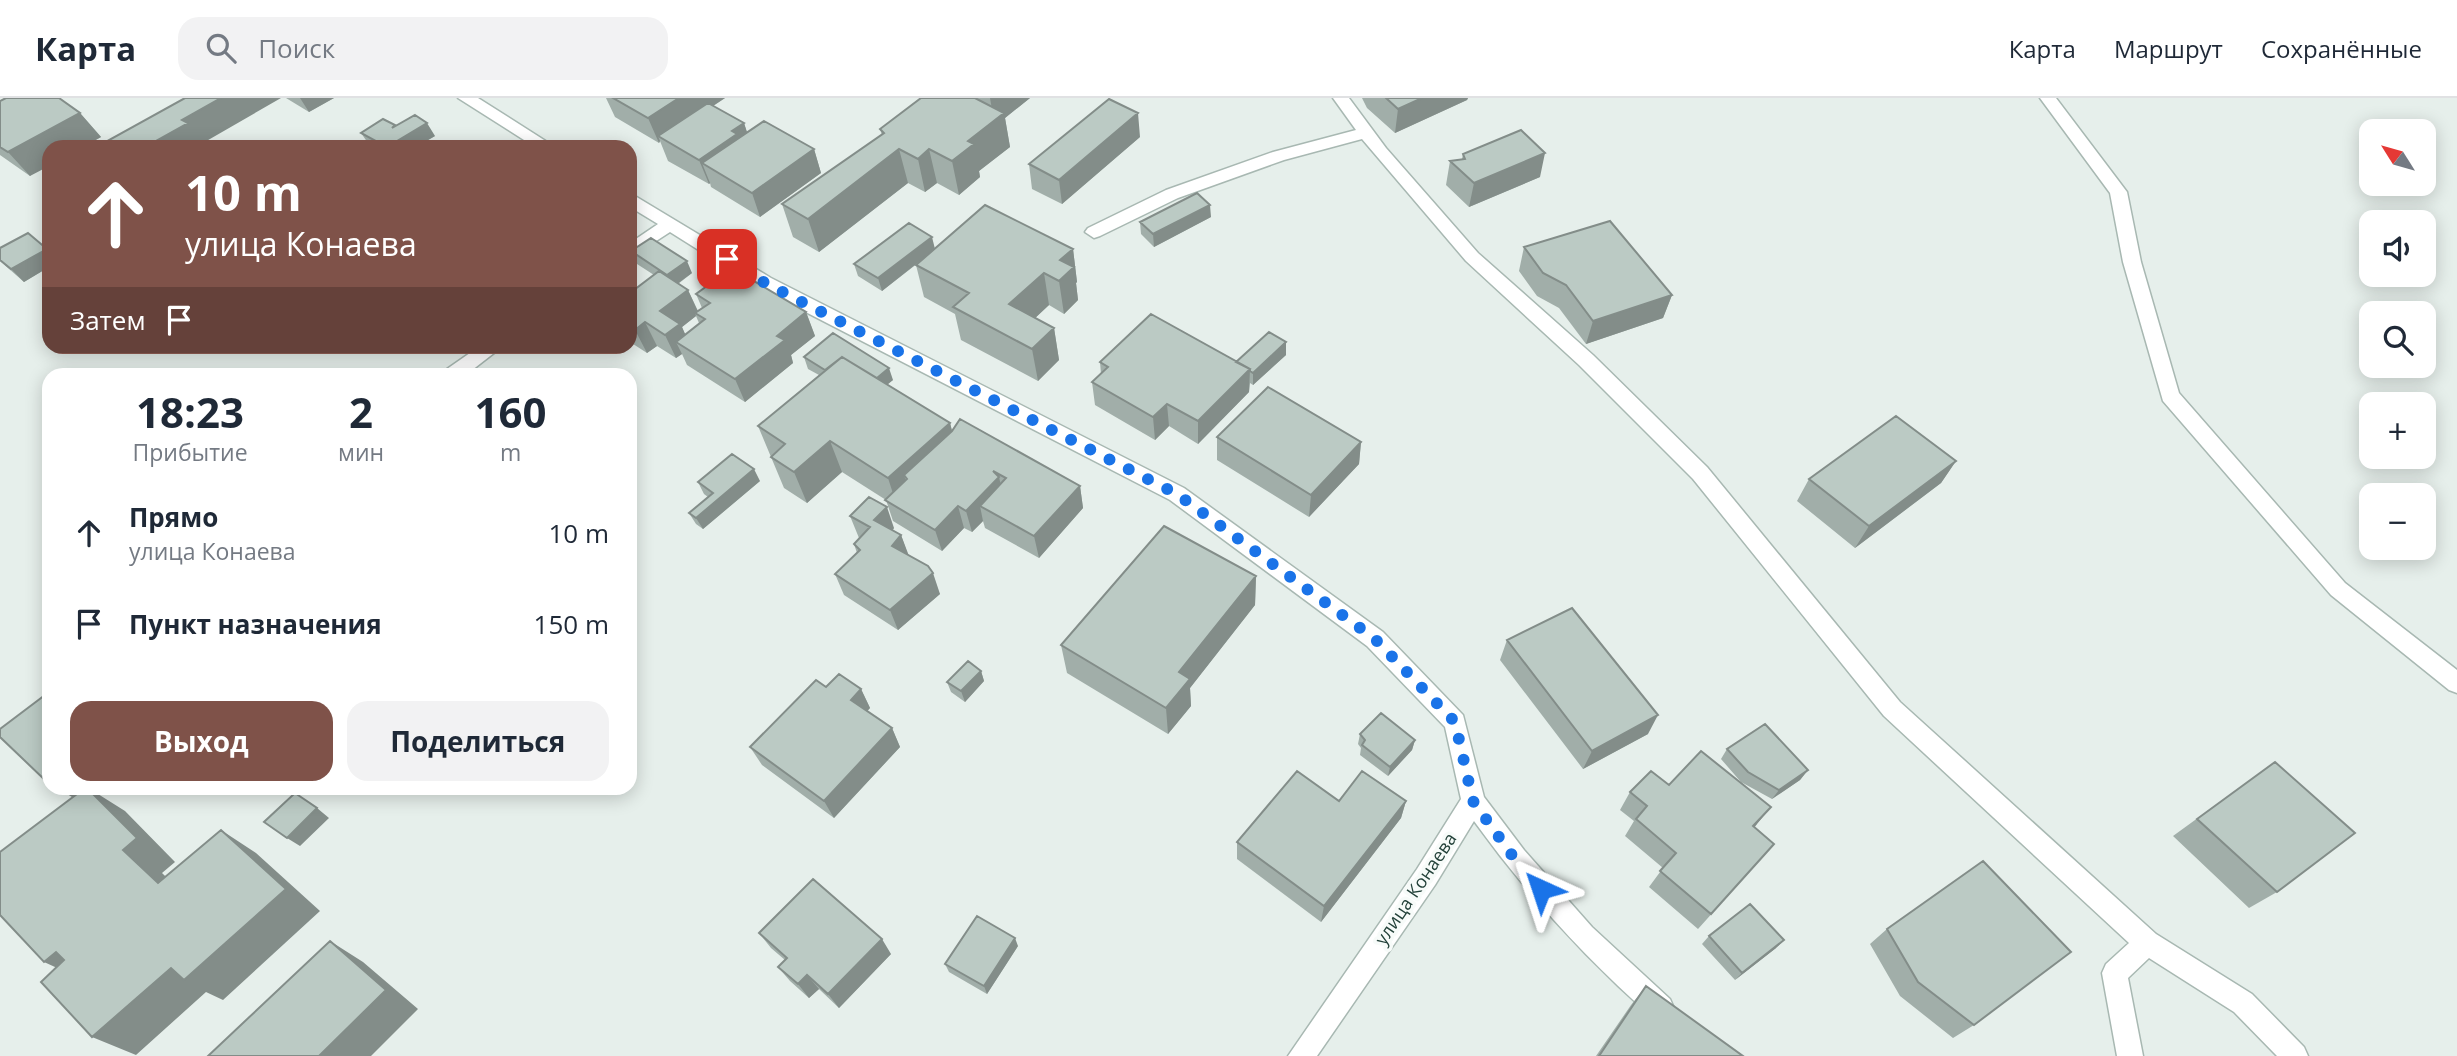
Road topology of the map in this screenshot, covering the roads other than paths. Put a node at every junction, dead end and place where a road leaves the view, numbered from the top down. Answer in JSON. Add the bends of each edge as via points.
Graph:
{"nodes":[{"id":1,"x":466,"y":98,"type":"edge"},
{"id":2,"x":1340,"y":98,"type":"edge"},
{"id":3,"x":2048,"y":98,"type":"edge"},
{"id":4,"x":1366,"y":133,"type":"junction"},
{"id":5,"x":535,"y":140,"type":"edge"},
{"id":6,"x":637,"y":203,"type":"edge"},
{"id":7,"x":670,"y":224,"type":"junction"},
{"id":8,"x":1094,"y":232,"type":"dead end"},
{"id":9,"x":637,"y":247,"type":"edge"},
{"id":10,"x":483,"y":354,"type":"edge"},
{"id":11,"x":463,"y":368,"type":"edge"},
{"id":12,"x":2457,"y":683,"type":"edge"},
{"id":13,"x":1473,"y":801,"type":"junction"},
{"id":14,"x":2147,"y":943,"type":"junction"},
{"id":15,"x":1677,"y":1021,"type":"edge"},
{"id":16,"x":1301,"y":1056,"type":"edge"},
{"id":17,"x":2130,"y":1056,"type":"edge"},
{"id":18,"x":2295,"y":1056,"type":"edge"}],
"edges":[{"from":1,"to":5,"type":"street"},
{"from":2,"to":4,"type":"street"},
{"from":3,"to":12,"type":"street","via":[[2118,192],[2132,262],[2170,396],[2338,589]]},
{"from":4,"to":8,"type":"street","via":[[1279,156],[1172,194]]},
{"from":4,"to":14,"type":"street","via":[[1472,257],[1586,360],[1700,474],[1892,709]]},
{"from":6,"to":7,"type":"street"},
{"from":7,"to":9,"type":"street"},
{"from":7,"to":13,"type":"street","via":[[765,283],[1177,494],[1375,639],[1455,722]]},
{"from":10,"to":11,"type":"street"},
{"from":13,"to":15,"type":"street","via":[[1522,869],[1616,969]]},
{"from":13,"to":16,"type":"street","name":"улица Конаева","via":[[1426,877]]},
{"from":14,"to":17,"type":"street","via":[[2115,973]]},
{"from":14,"to":18,"type":"street","via":[[2243,1003]]}]}
